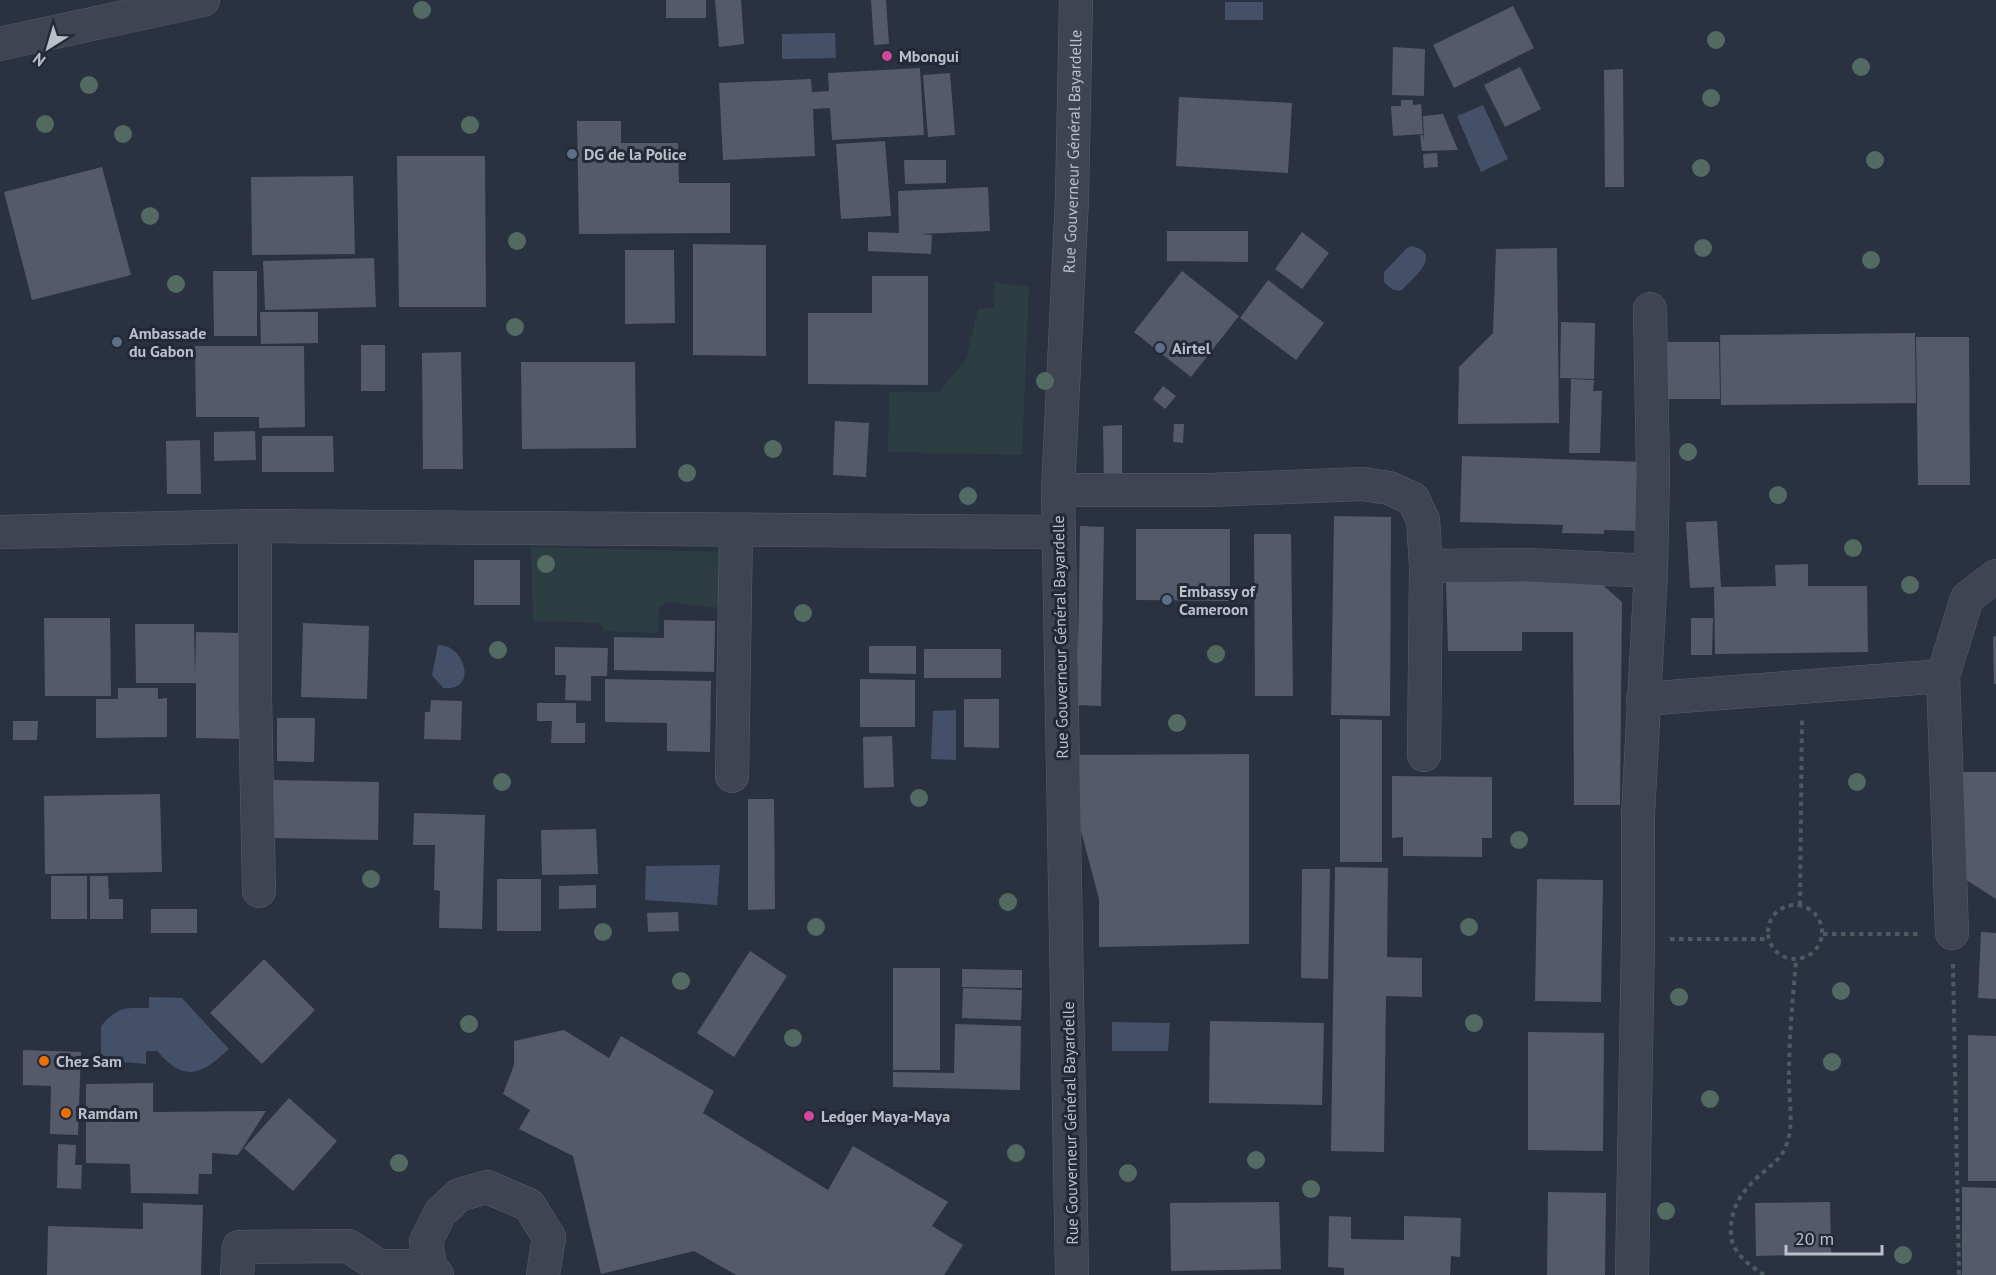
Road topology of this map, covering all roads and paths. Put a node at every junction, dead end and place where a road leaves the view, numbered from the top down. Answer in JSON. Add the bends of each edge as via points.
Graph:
{"nodes":[{"id":1,"x":203,"y":0,"type":"edge"},
{"id":2,"x":1076,"y":0,"type":"edge"},
{"id":3,"x":0,"y":44,"type":"edge"},
{"id":4,"x":1650,"y":309,"type":"dead end"},
{"id":5,"x":1058,"y":490,"type":"junction"},
{"id":6,"x":255,"y":526,"type":"junction"},
{"id":7,"x":736,"y":531,"type":"junction"},
{"id":8,"x":0,"y":532,"type":"edge"},
{"id":9,"x":1058,"y":532,"type":"junction"},
{"id":10,"x":1426,"y":566,"type":"junction"},
{"id":11,"x":1651,"y":571,"type":"junction"},
{"id":12,"x":1996,"y":576,"type":"edge"},
{"id":13,"x":1943,"y":676,"type":"junction"},
{"id":14,"x":1803,"y":687,"type":"junction"},
{"id":15,"x":1643,"y":699,"type":"junction"},
{"id":16,"x":1424,"y":755,"type":"dead end"},
{"id":17,"x":732,"y":776,"type":"dead end"},
{"id":18,"x":259,"y":891,"type":"dead end"},
{"id":19,"x":1800,"y":905,"type":"junction"},
{"id":20,"x":1952,"y":933,"type":"junction"},
{"id":21,"x":1823,"y":934,"type":"junction"},
{"id":22,"x":1768,"y":939,"type":"junction"},
{"id":23,"x":1638,"y":940,"type":"junction"},
{"id":24,"x":1796,"y":960,"type":"junction"},
{"id":25,"x":434,"y":1270,"type":"edge"},
{"id":26,"x":237,"y":1275,"type":"edge"},
{"id":27,"x":543,"y":1275,"type":"edge"},
{"id":28,"x":1072,"y":1275,"type":"edge"},
{"id":29,"x":1632,"y":1275,"type":"edge"},
{"id":30,"x":1764,"y":1275,"type":"edge"},
{"id":31,"x":1959,"y":1275,"type":"edge"}],
"edges":[{"from":1,"to":3,"type":"street"},
{"from":2,"to":5,"type":"street","name":"Rue Gouverneur Général Bayardelle","via":[[1072,198]]},
{"from":4,"to":11,"type":"street"},
{"from":5,"to":9,"type":"street","name":"Rue Gouverneur Général Bayardelle"},
{"from":5,"to":10,"type":"street","via":[[1363,484],[1389,488],[1413,499],[1423,520]]},
{"from":6,"to":7,"type":"street"},
{"from":6,"to":8,"type":"street"},
{"from":6,"to":18,"type":"street"},
{"from":7,"to":9,"type":"street"},
{"from":7,"to":17,"type":"street"},
{"from":9,"to":28,"type":"street","name":"Rue Gouverneur Général Bayardelle"},
{"from":10,"to":11,"type":"street","via":[[1529,565]]},
{"from":10,"to":16,"type":"street"},
{"from":11,"to":15,"type":"street"},
{"from":12,"to":13,"type":"street","via":[[1967,598]]},
{"from":13,"to":14,"type":"street"},
{"from":13,"to":20,"type":"street"},
{"from":14,"to":15,"type":"street"},
{"from":14,"to":19,"type":"path"},
{"from":15,"to":23,"type":"street"},
{"from":19,"to":21,"type":"path","via":[[1808,907],[1819,919]]},
{"from":19,"to":22,"type":"path","via":[[1790,905],[1775,914]]},
{"from":20,"to":21,"type":"path"},
{"from":20,"to":31,"type":"path"},
{"from":21,"to":24,"type":"path","via":[[1812,955]]},
{"from":22,"to":23,"type":"path"},
{"from":22,"to":24,"type":"path","via":[[1779,954]]},
{"from":23,"to":29,"type":"street"},
{"from":24,"to":30,"type":"path","via":[[1788,1143],[1780,1158],[1747,1186],[1732,1213],[1731,1238],[1738,1253]]},
{"from":25,"to":26,"type":"street","via":[[379,1266],[348,1246],[239,1247]]},
{"from":25,"to":27,"type":"street","via":[[426,1241],[440,1213],[459,1195],[487,1187],[529,1205],[549,1237]]}]}
